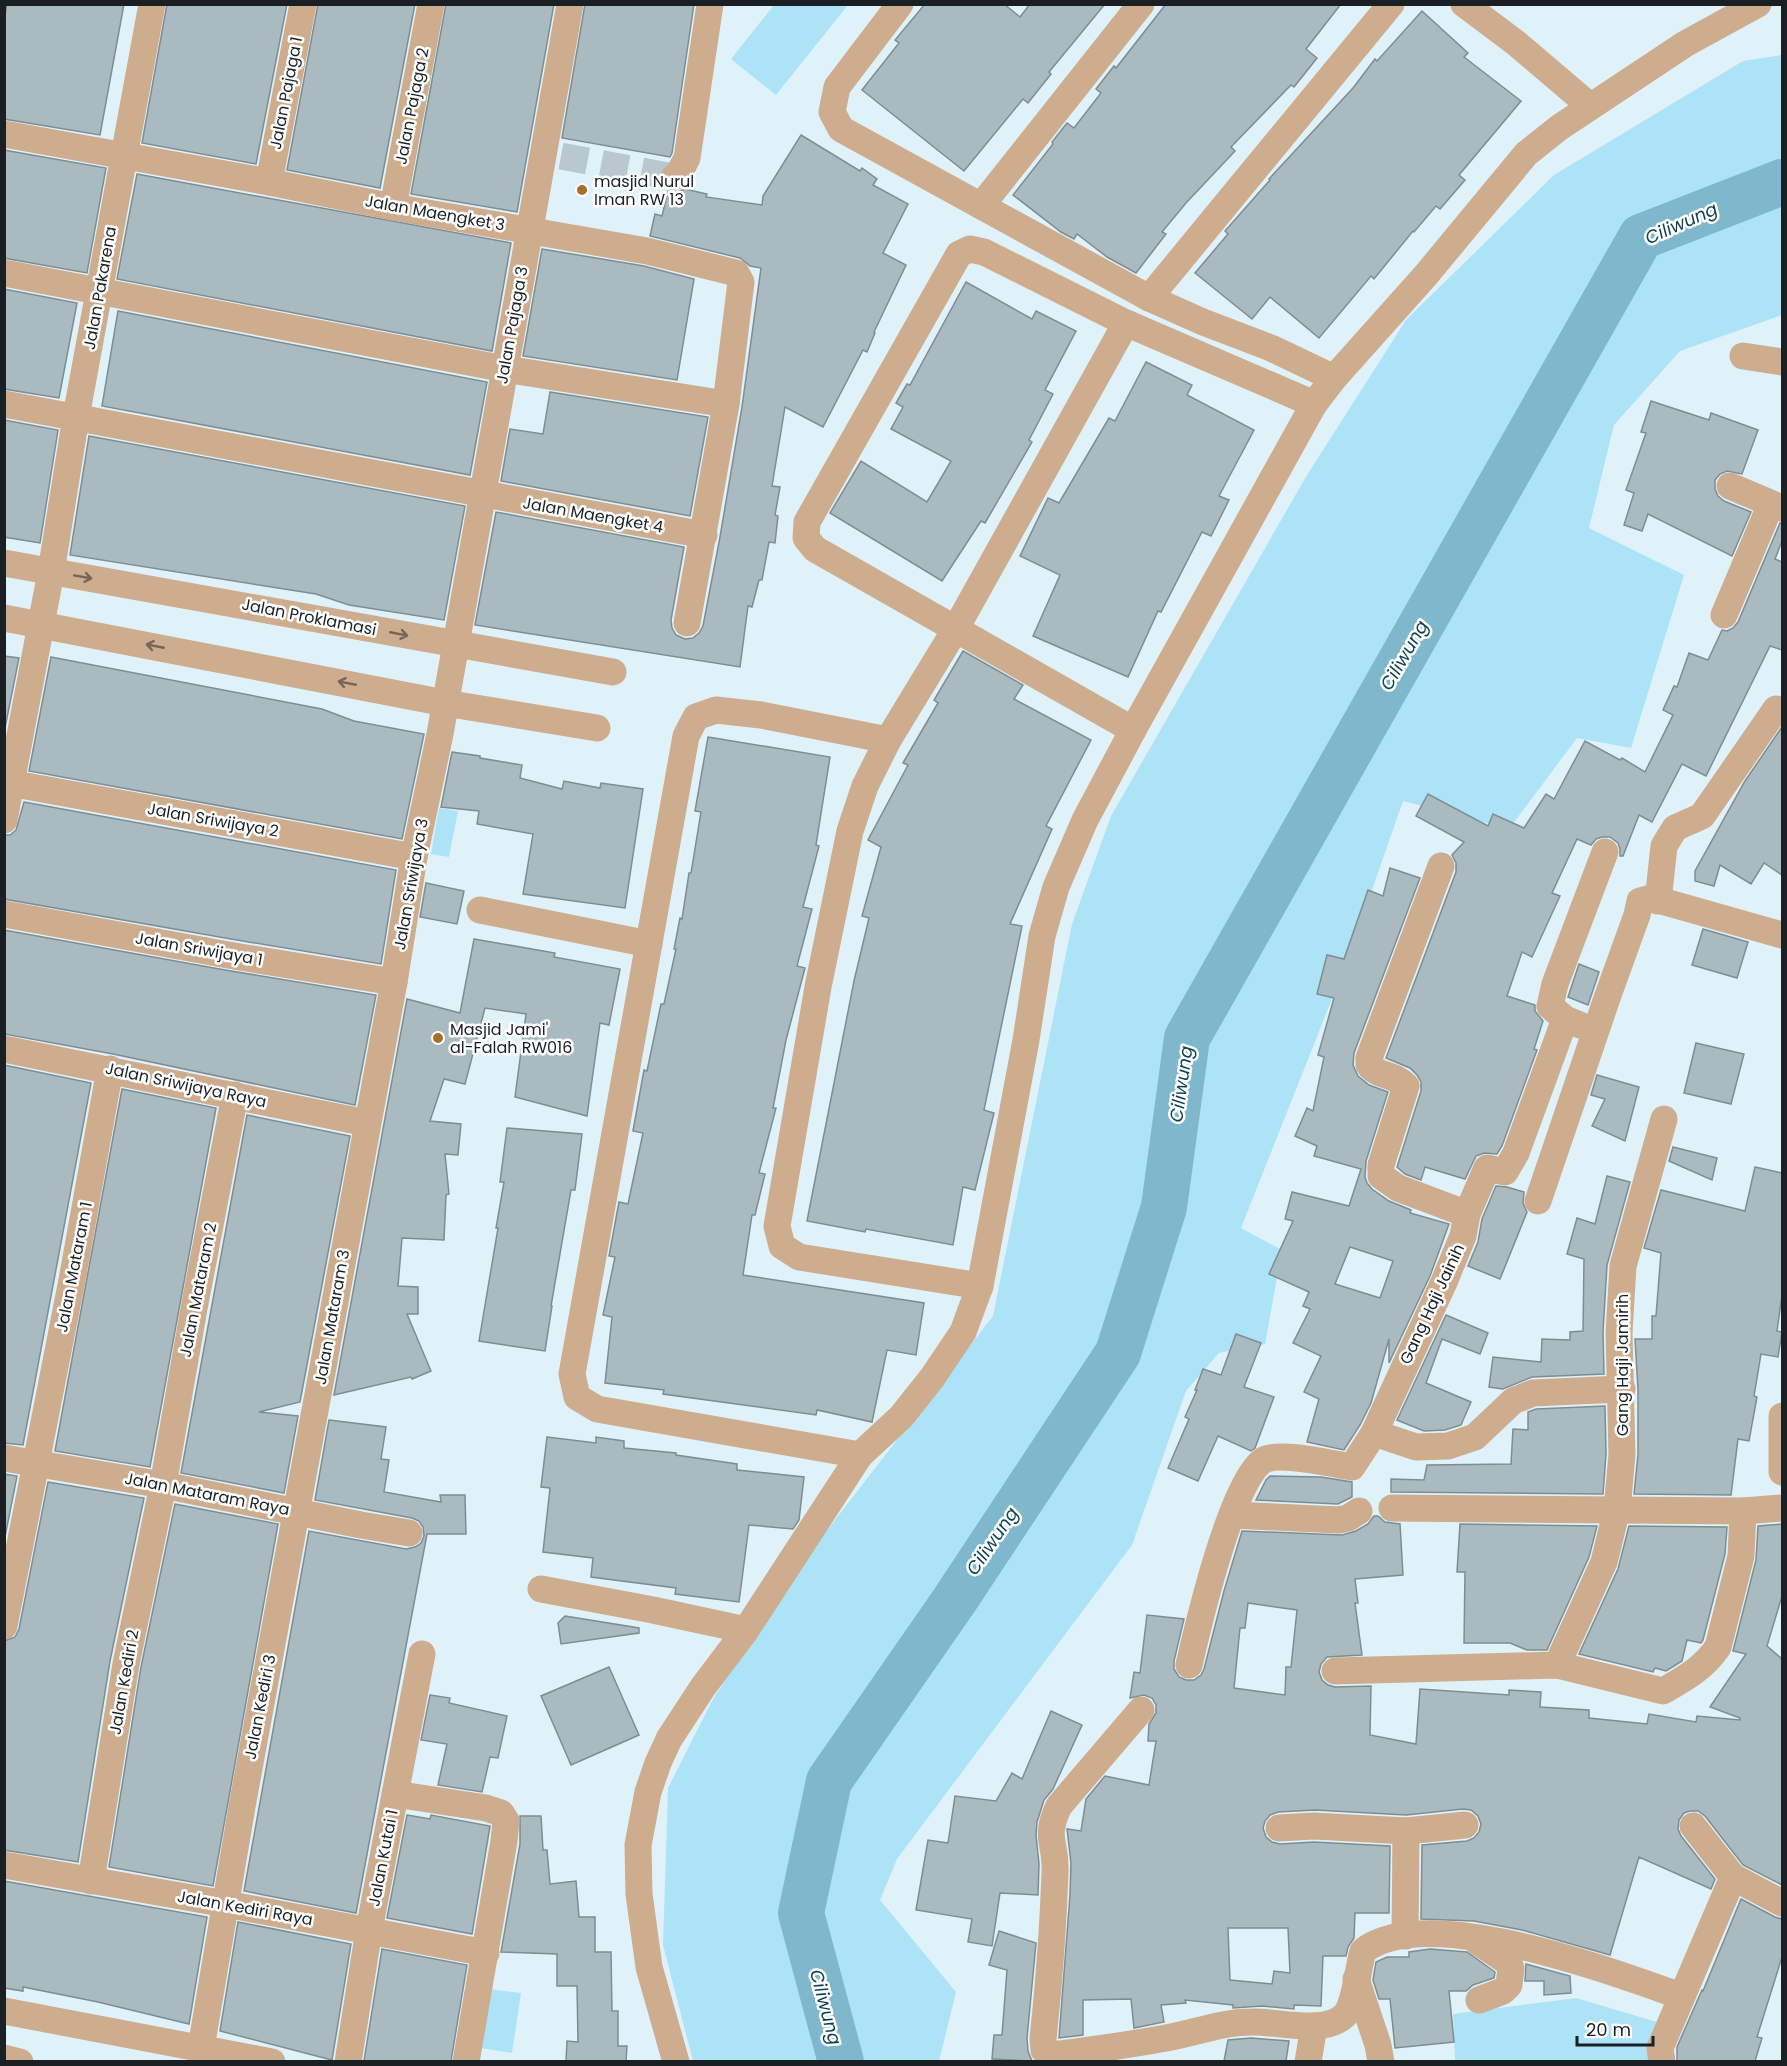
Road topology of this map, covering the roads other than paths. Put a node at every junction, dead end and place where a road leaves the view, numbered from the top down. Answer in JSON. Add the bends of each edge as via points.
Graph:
{"nodes":[{"id":1,"x":152,"y":4,"type":"edge"},
{"id":2,"x":303,"y":4,"type":"edge"},
{"id":3,"x":431,"y":4,"type":"edge"},
{"id":4,"x":570,"y":4,"type":"edge"},
{"id":5,"x":710,"y":4,"type":"edge"},
{"id":6,"x":900,"y":4,"type":"edge"},
{"id":7,"x":1141,"y":4,"type":"edge"},
{"id":8,"x":1391,"y":4,"type":"edge"},
{"id":9,"x":1464,"y":4,"type":"edge"},
{"id":10,"x":1758,"y":4,"type":"edge"},
{"id":11,"x":1590,"y":106,"type":"junction"},
{"id":12,"x":4,"y":134,"type":"edge"},
{"id":13,"x":124,"y":155,"type":"junction"},
{"id":14,"x":674,"y":177,"type":"dead end"},
{"id":15,"x":269,"y":182,"type":"junction"},
{"id":16,"x":393,"y":207,"type":"junction"},
{"id":17,"x":981,"y":207,"type":"junction"},
{"id":18,"x":529,"y":229,"type":"junction"},
{"id":19,"x":4,"y":273,"type":"edge"},
{"id":20,"x":100,"y":291,"type":"junction"},
{"id":21,"x":1149,"y":298,"type":"junction"},
{"id":22,"x":1126,"y":323,"type":"junction"},
{"id":23,"x":1743,"y":356,"type":"dead end"},
{"id":24,"x":1782,"y":362,"type":"edge"},
{"id":25,"x":504,"y":369,"type":"junction"},
{"id":26,"x":1334,"y":378,"type":"junction"},
{"id":27,"x":4,"y":404,"type":"edge"},
{"id":28,"x":726,"y":404,"type":"junction"},
{"id":29,"x":1314,"y":404,"type":"junction"},
{"id":30,"x":76,"y":417,"type":"junction"},
{"id":31,"x":1730,"y":486,"type":"dead end"},
{"id":32,"x":482,"y":494,"type":"junction"},
{"id":33,"x":1777,"y":506,"type":"edge"},
{"id":34,"x":704,"y":535,"type":"junction"},
{"id":35,"x":4,"y":563,"type":"edge"},
{"id":36,"x":51,"y":572,"type":"junction"},
{"id":37,"x":1724,"y":615,"type":"dead end"},
{"id":38,"x":4,"y":618,"type":"edge"},
{"id":39,"x":687,"y":623,"type":"dead end"},
{"id":40,"x":41,"y":624,"type":"junction"},
{"id":41,"x":955,"y":630,"type":"junction"},
{"id":42,"x":455,"y":645,"type":"junction"},
{"id":43,"x":613,"y":672,"type":"dead end"},
{"id":44,"x":445,"y":703,"type":"junction"},
{"id":45,"x":1776,"y":709,"type":"dead end"},
{"id":46,"x":597,"y":728,"type":"dead end"},
{"id":47,"x":1133,"y":730,"type":"junction"},
{"id":48,"x":888,"y":740,"type":"junction"},
{"id":49,"x":8,"y":783,"type":"edge"},
{"id":50,"x":4,"y":820,"type":"edge"},
{"id":51,"x":1605,"y":852,"type":"dead end"},
{"id":52,"x":414,"y":857,"type":"junction"},
{"id":53,"x":1441,"y":866,"type":"dead end"},
{"id":54,"x":1658,"y":901,"type":"junction"},
{"id":55,"x":480,"y":910,"type":"dead end"},
{"id":56,"x":4,"y":914,"type":"edge"},
{"id":57,"x":1782,"y":935,"type":"edge"},
{"id":58,"x":649,"y":944,"type":"junction"},
{"id":59,"x":394,"y":982,"type":"junction"},
{"id":60,"x":1565,"y":1019,"type":"junction"},
{"id":61,"x":1595,"y":1031,"type":"junction"},
{"id":62,"x":4,"y":1049,"type":"edge"},
{"id":63,"x":110,"y":1070,"type":"junction"},
{"id":64,"x":235,"y":1095,"type":"junction"},
{"id":65,"x":1664,"y":1119,"type":"dead end"},
{"id":66,"x":367,"y":1123,"type":"junction"},
{"id":67,"x":1538,"y":1201,"type":"dead end"},
{"id":68,"x":1467,"y":1214,"type":"junction"},
{"id":69,"x":980,"y":1286,"type":"junction"},
{"id":70,"x":1622,"y":1389,"type":"junction"},
{"id":71,"x":1782,"y":1416,"type":"edge"},
{"id":72,"x":1374,"y":1433,"type":"junction"},
{"id":73,"x":860,"y":1455,"type":"junction"},
{"id":74,"x":4,"y":1458,"type":"edge"},
{"id":75,"x":36,"y":1464,"type":"junction"},
{"id":76,"x":1782,"y":1472,"type":"edge"},
{"id":77,"x":163,"y":1485,"type":"junction"},
{"id":78,"x":1392,"y":1508,"type":"dead end"},
{"id":79,"x":1782,"y":1508,"type":"edge"},
{"id":80,"x":1617,"y":1509,"type":"junction"},
{"id":81,"x":297,"y":1511,"type":"junction"},
{"id":82,"x":1359,"y":1511,"type":"dead end"},
{"id":83,"x":1743,"y":1511,"type":"junction"},
{"id":84,"x":1232,"y":1515,"type":"junction"},
{"id":85,"x":409,"y":1533,"type":"dead end"},
{"id":86,"x":541,"y":1589,"type":"dead end"},
{"id":87,"x":4,"y":1626,"type":"edge"},
{"id":88,"x":746,"y":1630,"type":"junction"},
{"id":89,"x":422,"y":1654,"type":"dead end"},
{"id":90,"x":1189,"y":1665,"type":"dead end"},
{"id":91,"x":1557,"y":1665,"type":"junction"},
{"id":92,"x":1335,"y":1671,"type":"dead end"},
{"id":93,"x":1141,"y":1710,"type":"dead end"},
{"id":94,"x":395,"y":1794,"type":"junction"},
{"id":95,"x":1465,"y":1825,"type":"dead end"},
{"id":96,"x":1693,"y":1826,"type":"dead end"},
{"id":97,"x":1280,"y":1828,"type":"dead end"},
{"id":98,"x":1406,"y":1831,"type":"junction"},
{"id":99,"x":4,"y":1865,"type":"edge"},
{"id":100,"x":1733,"y":1877,"type":"junction"},
{"id":101,"x":91,"y":1881,"type":"junction"},
{"id":102,"x":1782,"y":1903,"type":"edge"},
{"id":103,"x":226,"y":1904,"type":"junction"},
{"id":104,"x":369,"y":1930,"type":"junction"},
{"id":105,"x":1405,"y":1936,"type":"junction"},
{"id":106,"x":1470,"y":1936,"type":"junction"},
{"id":107,"x":486,"y":1953,"type":"junction"},
{"id":108,"x":1356,"y":1978,"type":"junction"},
{"id":109,"x":1681,"y":1996,"type":"junction"},
{"id":110,"x":1479,"y":2000,"type":"dead end"},
{"id":111,"x":4,"y":2011,"type":"edge"},
{"id":112,"x":1314,"y":2026,"type":"junction"},
{"id":113,"x":201,"y":2048,"type":"junction"},
{"id":114,"x":4,"y":2058,"type":"edge"},
{"id":115,"x":20,"y":2061,"type":"edge"},
{"id":116,"x":272,"y":2061,"type":"edge"},
{"id":117,"x":348,"y":2061,"type":"edge"},
{"id":118,"x":466,"y":2061,"type":"edge"},
{"id":119,"x":676,"y":2061,"type":"edge"},
{"id":120,"x":1308,"y":2061,"type":"edge"},
{"id":121,"x":1381,"y":2061,"type":"edge"},
{"id":122,"x":1662,"y":2061,"type":"edge"}],
"edges":[{"from":1,"to":13,"type":"street","name":"Jalan Pakarena"},
{"from":2,"to":15,"type":"street","name":"Jalan Pajaga 1"},
{"from":3,"to":16,"type":"street","name":"Jalan Pajaga 2"},
{"from":4,"to":18,"type":"street","name":"Jalan Pajaga 3","via":[[552,155]]},
{"from":5,"to":14,"type":"street","via":[[687,159]]},
{"from":6,"to":17,"type":"street","via":[[837,87],[832,112],[841,129]]},
{"from":7,"to":17,"type":"street"},
{"from":8,"to":21,"type":"street"},
{"from":9,"to":11,"type":"street"},
{"from":10,"to":11,"type":"street","via":[[1685,44]]},
{"from":11,"to":26,"type":"street","via":[[1526,154]]},
{"from":12,"to":13,"type":"street","name":"Jalan Maengket 3"},
{"from":13,"to":15,"type":"street","name":"Jalan Maengket 3"},
{"from":13,"to":20,"type":"street","name":"Jalan Pakarena"},
{"from":15,"to":16,"type":"street","name":"Jalan Maengket 3"},
{"from":16,"to":18,"type":"street","name":"Jalan Maengket 3"},
{"from":17,"to":21,"type":"street"},
{"from":18,"to":25,"type":"street","name":"Jalan Pajaga 3"},
{"from":18,"to":28,"type":"street","name":"Jalan Maengket 3","via":[[646,250],[736,273],[741,282]]},
{"from":19,"to":20,"type":"street"},
{"from":20,"to":25,"type":"street"},
{"from":20,"to":30,"type":"street","name":"Jalan Pakarena"},
{"from":21,"to":26,"type":"street"},
{"from":22,"to":29,"type":"street"},
{"from":22,"to":41,"type":"street"},
{"from":22,"to":41,"type":"street","via":[[984,252],[970,249],[960,254],[807,522],[806,538],[815,549]]},
{"from":23,"to":24,"type":"street"},
{"from":25,"to":28,"type":"street"},
{"from":25,"to":32,"type":"street","name":"Jalan Pajaga 3"},
{"from":26,"to":29,"type":"street"},
{"from":27,"to":30,"type":"street","name":"Jalan Maengket 4"},
{"from":28,"to":34,"type":"street"},
{"from":29,"to":47,"type":"street"},
{"from":30,"to":32,"type":"street","name":"Jalan Maengket 4"},
{"from":30,"to":36,"type":"street","name":"Jalan Pakarena"},
{"from":31,"to":33,"type":"street"},
{"from":32,"to":34,"type":"street","name":"Jalan Maengket 4"},
{"from":32,"to":42,"type":"street","name":"Jalan Pajaga 3"},
{"from":33,"to":37,"type":"street"},
{"from":34,"to":39,"type":"street"},
{"from":35,"to":36,"type":"street","name":"Jalan Proklamasi"},
{"from":36,"to":40,"type":"street","name":"Jalan Pakarena"},
{"from":36,"to":42,"type":"street","name":"Jalan Proklamasi","one_way":true},
{"from":38,"to":40,"type":"street"},
{"from":44,"to":40,"type":"street","one_way":true},
{"from":40,"to":49,"type":"street","name":"Jalan Pakarena"},
{"from":41,"to":47,"type":"street"},
{"from":41,"to":48,"type":"street"},
{"from":42,"to":43,"type":"street","name":"Jalan Proklamasi"},
{"from":42,"to":44,"type":"street","name":"Jalan Sriwijaya 3"},
{"from":44,"to":46,"type":"street"},
{"from":44,"to":52,"type":"street","name":"Jalan Sriwijaya 3"},
{"from":45,"to":54,"type":"street","via":[[1702,816],[1675,828],[1664,846]]},
{"from":47,"to":69,"type":"street","via":[[1085,820],[1056,887],[1042,936]]},
{"from":48,"to":58,"type":"street","via":[[750,713],[716,710],[696,717],[687,736]]},
{"from":48,"to":69,"type":"street","via":[[865,786],[850,831],[777,1227],[782,1246],[799,1257]]},
{"from":49,"to":50,"type":"street","name":"Jalan Pakarena"},
{"from":49,"to":52,"type":"street","name":"Jalan Sriwijaya 2"},
{"from":51,"to":60,"type":"street","via":[[1550,1006]]},
{"from":52,"to":59,"type":"street","name":"Jalan Sriwijaya 3"},
{"from":53,"to":68,"type":"street","via":[[1369,1065],[1406,1086],[1381,1176],[1398,1188]]},
{"from":54,"to":57,"type":"street"},
{"from":54,"to":61,"type":"street","via":[[1640,901]]},
{"from":55,"to":58,"type":"street"},
{"from":56,"to":59,"type":"street","name":"Jalan Sriwijaya 1"},
{"from":58,"to":73,"type":"street","via":[[572,1374],[577,1397],[597,1409]]},
{"from":59,"to":66,"type":"street","name":"Jalan Sriwijaya 3"},
{"from":60,"to":61,"type":"street"},
{"from":60,"to":68,"type":"street","name":"Gang Haji Jainih","via":[[1516,1153],[1505,1172],[1487,1168]]},
{"from":61,"to":67,"type":"street"},
{"from":62,"to":63,"type":"street","name":"Jalan Sriwijaya Raya"},
{"from":63,"to":64,"type":"street","name":"Jalan Sriwijaya Raya"},
{"from":63,"to":75,"type":"street","name":"Jalan Mataram 1"},
{"from":64,"to":66,"type":"street","name":"Jalan Sriwijaya Raya"},
{"from":64,"to":77,"type":"street","name":"Jalan Mataram 2"},
{"from":65,"to":70,"type":"street","name":"Gang Haji Jamirih","via":[[1623,1266],[1619,1333]]},
{"from":66,"to":81,"type":"street","name":"Jalan Mataram 3"},
{"from":68,"to":72,"type":"street","name":"Gang Haji Jainih","via":[[1463,1236],[1444,1282]]},
{"from":69,"to":73,"type":"street","via":[[963,1332],[932,1378],[901,1417]]},
{"from":70,"to":72,"type":"street","via":[[1533,1393],[1513,1401],[1474,1437],[1448,1446],[1416,1447]]},
{"from":70,"to":80,"type":"street","name":"Gang Haji Jamirih"},
{"from":71,"to":76,"type":"street"},
{"from":72,"to":84,"type":"street","name":"Gang Haji Jainih","via":[[1352,1467],[1289,1457],[1267,1458],[1258,1463]]},
{"from":73,"to":88,"type":"street"},
{"from":74,"to":75,"type":"street","name":"Jalan Mataram Raya"},
{"from":75,"to":77,"type":"street","name":"Jalan Mataram Raya"},
{"from":75,"to":87,"type":"street","name":"Jalan Mataram 1"},
{"from":77,"to":81,"type":"street","name":"Jalan Mataram Raya"},
{"from":77,"to":101,"type":"street","name":"Jalan Kediri 2","via":[[126,1664]]},
{"from":78,"to":80,"type":"street"},
{"from":79,"to":83,"type":"street"},
{"from":80,"to":83,"type":"street"},
{"from":80,"to":91,"type":"street","name":"Gang Haji Jamirih","via":[[1604,1562]]},
{"from":81,"to":85,"type":"street","name":"Jalan Mataram Raya"},
{"from":81,"to":103,"type":"street","name":"Jalan Kediri 3"},
{"from":82,"to":84,"type":"street","via":[[1339,1520]]},
{"from":83,"to":91,"type":"street","via":[[1742,1556],[1718,1647],[1692,1675],[1663,1691]]},
{"from":84,"to":90,"type":"street","via":[[1206,1593]]},
{"from":86,"to":88,"type":"street"},
{"from":88,"to":119,"type":"street","via":[[669,1739],[648,1792],[638,1845],[639,1894],[649,1967]]},
{"from":89,"to":94,"type":"street","name":"Jalan Kutai 1"},
{"from":91,"to":92,"type":"street"},
{"from":93,"to":112,"type":"street","via":[[1059,1806],[1052,1822],[1050,1837],[1056,1869],[1044,2050],[1053,2055],[1251,2022]]},
{"from":94,"to":104,"type":"street","name":"Jalan Kutai 1"},
{"from":94,"to":107,"type":"street","via":[[486,1808],[501,1813],[506,1821]]},
{"from":95,"to":98,"type":"street"},
{"from":96,"to":100,"type":"street"},
{"from":97,"to":98,"type":"street"},
{"from":98,"to":105,"type":"street"},
{"from":99,"to":101,"type":"street","name":"Jalan Kediri Raya"},
{"from":100,"to":102,"type":"street"},
{"from":100,"to":109,"type":"street"},
{"from":101,"to":103,"type":"street","name":"Jalan Kediri Raya"},
{"from":103,"to":104,"type":"street","name":"Jalan Kediri Raya"},
{"from":103,"to":113,"type":"street","name":"Jalan Kediri 3"},
{"from":104,"to":107,"type":"street","name":"Jalan Kediri Raya"},
{"from":104,"to":117,"type":"street","name":"Jalan Kutai 1"},
{"from":105,"to":106,"type":"street"},
{"from":105,"to":108,"type":"street","via":[[1381,1941],[1363,1951]]},
{"from":106,"to":109,"type":"street","via":[[1563,1957]]},
{"from":106,"to":110,"type":"street","via":[[1511,1968],[1509,1985]]},
{"from":107,"to":118,"type":"street"},
{"from":108,"to":112,"type":"street","via":[[1350,2010],[1332,2024]]},
{"from":108,"to":121,"type":"street"},
{"from":109,"to":122,"type":"street","via":[[1660,2048]]},
{"from":111,"to":113,"type":"street"},
{"from":112,"to":120,"type":"street"},
{"from":113,"to":116,"type":"street"},
{"from":114,"to":115,"type":"street"}]}
